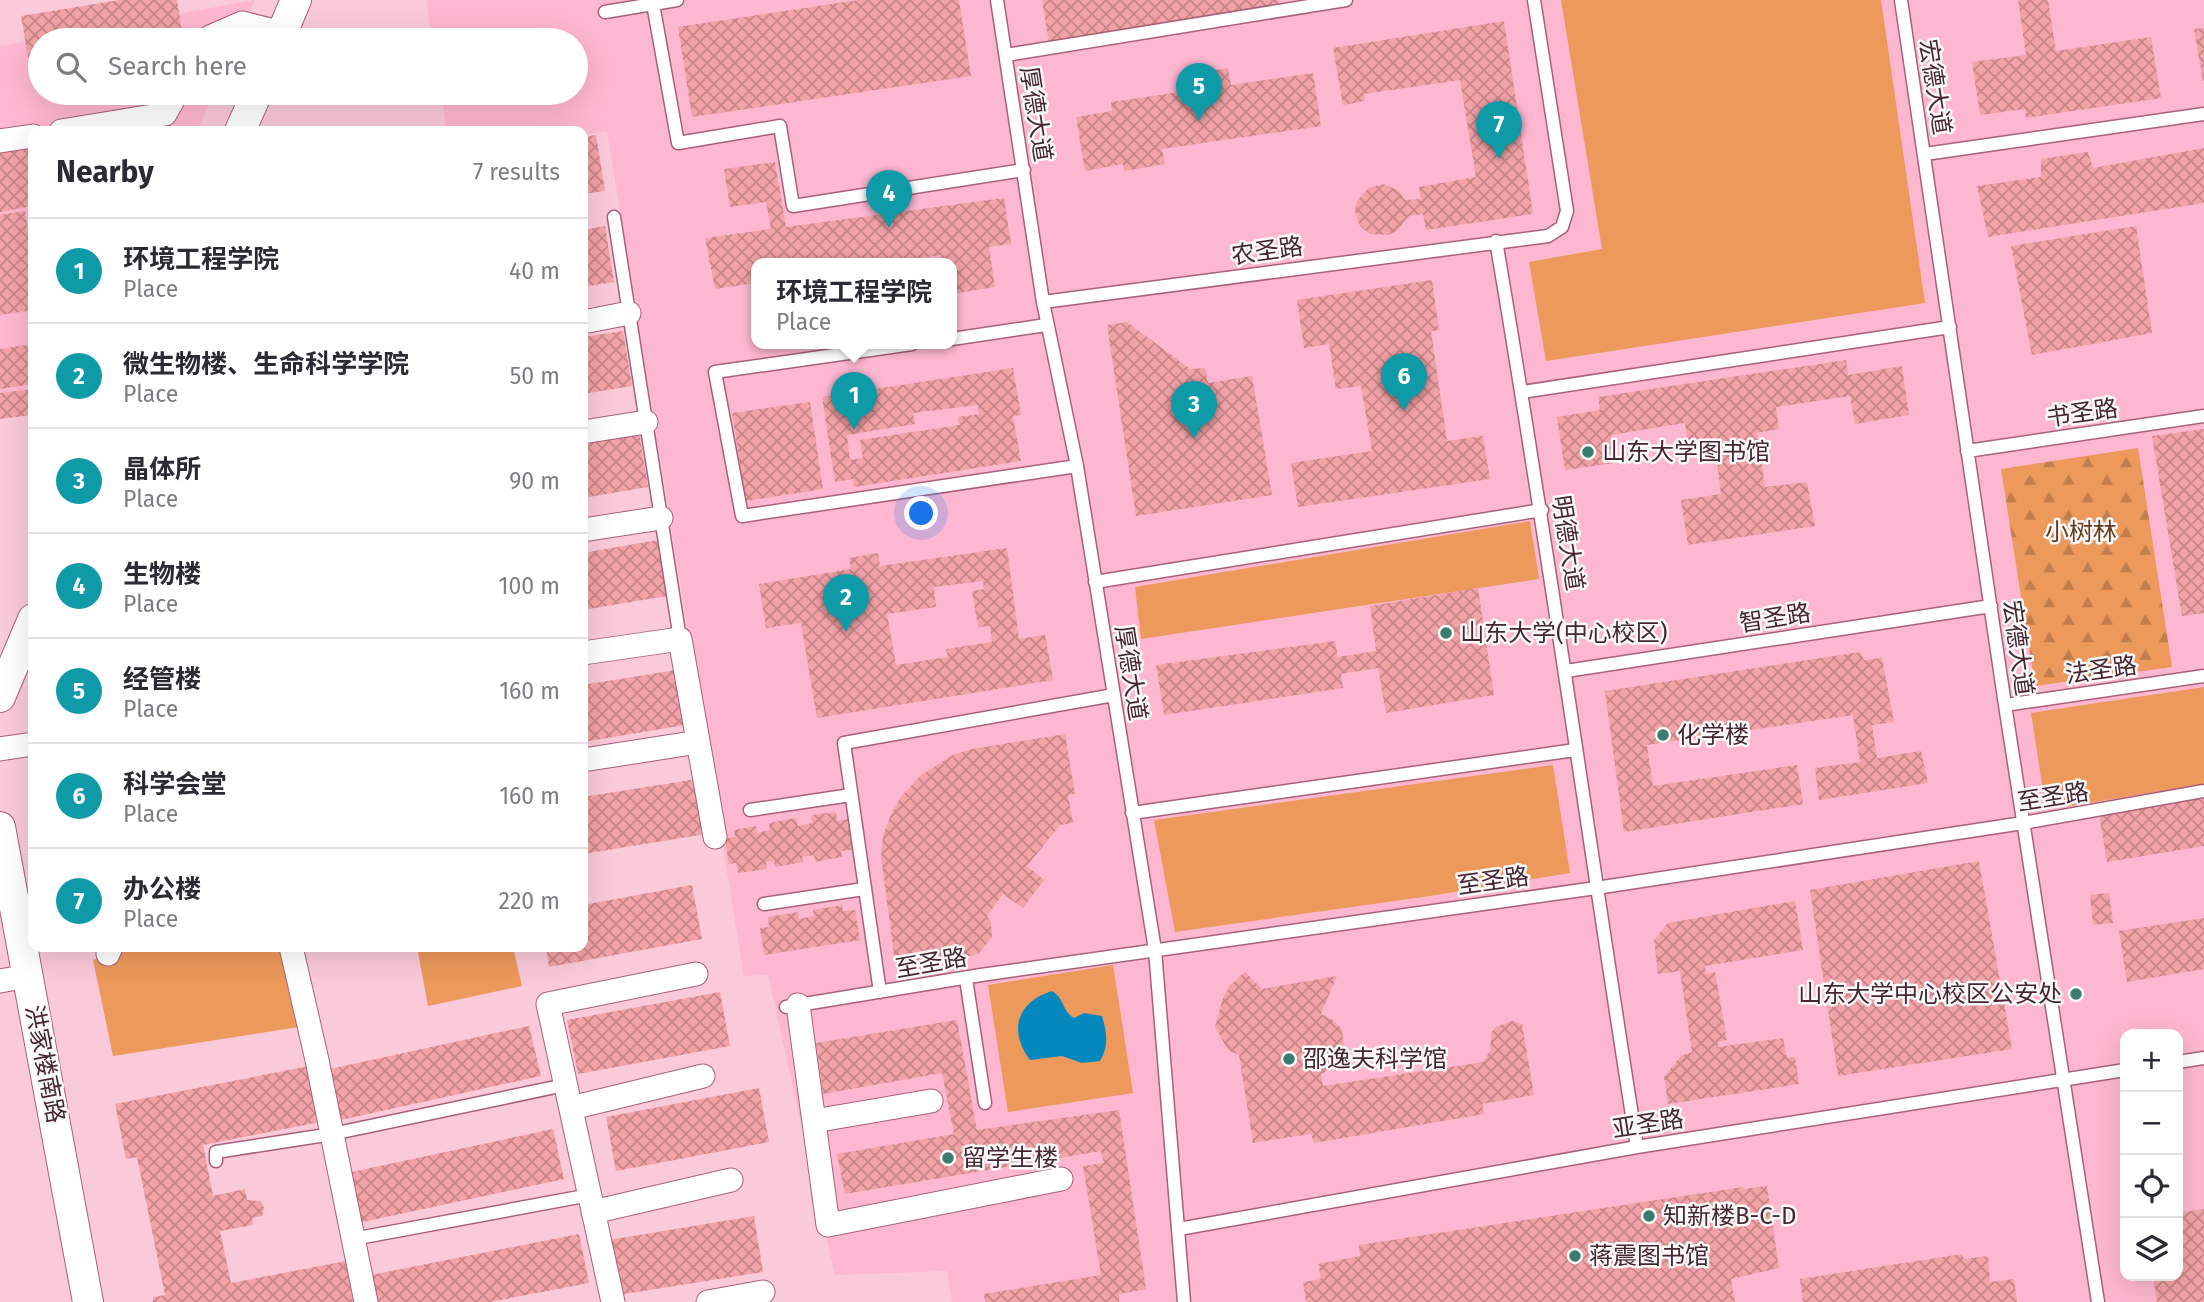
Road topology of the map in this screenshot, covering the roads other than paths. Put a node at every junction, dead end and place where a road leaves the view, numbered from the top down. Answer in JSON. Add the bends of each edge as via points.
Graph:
{"nodes":[{"id":1,"x":296,"y":0,"type":"edge"},
{"id":2,"x":677,"y":0,"type":"edge"},
{"id":3,"x":997,"y":0,"type":"edge"},
{"id":4,"x":1346,"y":0,"type":"edge"},
{"id":5,"x":1534,"y":0,"type":"edge"},
{"id":6,"x":1901,"y":0,"type":"edge"},
{"id":7,"x":653,"y":4,"type":"junction"},
{"id":8,"x":605,"y":12,"type":"dead end"},
{"id":9,"x":231,"y":28,"type":"edge"},
{"id":10,"x":256,"y":28,"type":"edge"},
{"id":11,"x":285,"y":28,"type":"edge"},
{"id":12,"x":1006,"y":55,"type":"junction"},
{"id":13,"x":170,"y":105,"type":"edge"},
{"id":14,"x":252,"y":105,"type":"edge"},
{"id":15,"x":2204,"y":114,"type":"edge"},
{"id":16,"x":92,"y":126,"type":"edge"},
{"id":17,"x":242,"y":126,"type":"edge"},
{"id":18,"x":28,"y":137,"type":"edge"},
{"id":19,"x":0,"y":141,"type":"edge"},
{"id":20,"x":1925,"y":154,"type":"junction"},
{"id":21,"x":1024,"y":170,"type":"junction"},
{"id":22,"x":614,"y":217,"type":"dead end"},
{"id":23,"x":1496,"y":241,"type":"junction"},
{"id":24,"x":1042,"y":302,"type":"junction"},
{"id":25,"x":629,"y":313,"type":"junction"},
{"id":26,"x":588,"y":321,"type":"edge"},
{"id":27,"x":1046,"y":325,"type":"junction"},
{"id":28,"x":1950,"y":327,"type":"junction"},
{"id":29,"x":957,"y":338,"type":"edge"},
{"id":30,"x":877,"y":349,"type":"edge"},
{"id":31,"x":1522,"y":392,"type":"junction"},
{"id":32,"x":2204,"y":416,"type":"edge"},
{"id":33,"x":646,"y":422,"type":"junction"},
{"id":34,"x":588,"y":431,"type":"edge"},
{"id":35,"x":1967,"y":451,"type":"junction"},
{"id":36,"x":1077,"y":466,"type":"junction"},
{"id":37,"x":1542,"y":510,"type":"junction"},
{"id":38,"x":661,"y":519,"type":"junction"},
{"id":39,"x":588,"y":529,"type":"edge"},
{"id":40,"x":1095,"y":582,"type":"junction"},
{"id":41,"x":1991,"y":606,"type":"junction"},
{"id":42,"x":28,"y":631,"type":"edge"},
{"id":43,"x":680,"y":639,"type":"junction"},
{"id":44,"x":588,"y":652,"type":"edge"},
{"id":45,"x":1566,"y":671,"type":"junction"},
{"id":46,"x":2204,"y":676,"type":"edge"},
{"id":47,"x":1114,"y":695,"type":"junction"},
{"id":48,"x":0,"y":697,"type":"edge"},
{"id":49,"x":2004,"y":705,"type":"junction"},
{"id":50,"x":698,"y":742,"type":"junction"},
{"id":51,"x":28,"y":745,"type":"edge"},
{"id":52,"x":0,"y":749,"type":"edge"},
{"id":53,"x":1575,"y":750,"type":"junction"},
{"id":54,"x":588,"y":759,"type":"edge"},
{"id":55,"x":2204,"y":791,"type":"edge"},
{"id":56,"x":851,"y":795,"type":"junction"},
{"id":57,"x":750,"y":810,"type":"dead end"},
{"id":58,"x":1132,"y":813,"type":"junction"},
{"id":59,"x":2023,"y":823,"type":"junction"},
{"id":60,"x":715,"y":837,"type":"dead end"},
{"id":61,"x":1,"y":842,"type":"edge"},
{"id":62,"x":1596,"y":888,"type":"junction"},
{"id":63,"x":864,"y":889,"type":"junction"},
{"id":64,"x":764,"y":904,"type":"dead end"},
{"id":65,"x":1155,"y":950,"type":"junction"},
{"id":66,"x":292,"y":952,"type":"edge"},
{"id":67,"x":696,"y":974,"type":"dead end"},
{"id":68,"x":14,"y":979,"type":"edge"},
{"id":69,"x":965,"y":979,"type":"junction"},
{"id":70,"x":880,"y":992,"type":"junction"},
{"id":71,"x":792,"y":1006,"type":"joint"},
{"id":72,"x":2204,"y":1058,"type":"edge"},
{"id":73,"x":2183,"y":1061,"type":"edge"},
{"id":74,"x":2120,"y":1071,"type":"edge"},
{"id":75,"x":703,"y":1076,"type":"dead end"},
{"id":76,"x":2062,"y":1079,"type":"junction"},
{"id":77,"x":565,"y":1085,"type":"junction"},
{"id":78,"x":930,"y":1101,"type":"dead end"},
{"id":79,"x":985,"y":1103,"type":"dead end"},
{"id":80,"x":570,"y":1108,"type":"junction"},
{"id":81,"x":814,"y":1121,"type":"junction"},
{"id":82,"x":332,"y":1134,"type":"junction"},
{"id":83,"x":1637,"y":1147,"type":"junction"},
{"id":84,"x":216,"y":1161,"type":"dead end"},
{"id":85,"x":1061,"y":1179,"type":"dead end"},
{"id":86,"x":732,"y":1180,"type":"dead end"},
{"id":87,"x":591,"y":1203,"type":"junction"},
{"id":88,"x":1179,"y":1229,"type":"junction"},
{"id":89,"x":353,"y":1239,"type":"junction"},
{"id":90,"x":763,"y":1292,"type":"dead end"},
{"id":91,"x":88,"y":1302,"type":"edge"},
{"id":92,"x":366,"y":1302,"type":"edge"},
{"id":93,"x":613,"y":1302,"type":"edge"},
{"id":94,"x":708,"y":1302,"type":"edge"},
{"id":95,"x":1184,"y":1302,"type":"edge"},
{"id":96,"x":2098,"y":1302,"type":"edge"}],
"edges":[{"from":1,"to":11,"type":"street"},
{"from":2,"to":7,"type":"lane"},
{"from":3,"to":12,"type":"lane","name":"厚德大道"},
{"from":4,"to":12,"type":"lane"},
{"from":5,"to":23,"type":"lane","via":[[1567,211],[1562,227],[1548,236]]},
{"from":6,"to":20,"type":"lane","name":"宏德大道"},
{"from":7,"to":8,"type":"lane"},
{"from":7,"to":21,"type":"lane","via":[[678,143],[780,127],[793,206]]},
{"from":9,"to":10,"type":"street","via":[[242,23]]},
{"from":12,"to":21,"type":"lane","name":"厚德大道"},
{"from":13,"to":16,"type":"street","via":[[165,114]]},
{"from":14,"to":17,"type":"street"},
{"from":15,"to":20,"type":"lane"},
{"from":18,"to":19,"type":"street"},
{"from":20,"to":28,"type":"lane","name":"宏德大道"},
{"from":21,"to":24,"type":"lane","name":"厚德大道"},
{"from":22,"to":25,"type":"lane"},
{"from":23,"to":24,"type":"lane","name":"农圣路"},
{"from":23,"to":31,"type":"lane","name":"明德大道"},
{"from":24,"to":27,"type":"lane","name":"厚德大道"},
{"from":25,"to":26,"type":"street"},
{"from":25,"to":33,"type":"lane"},
{"from":27,"to":29,"type":"lane"},
{"from":27,"to":36,"type":"lane","name":"厚德大道"},
{"from":28,"to":31,"type":"lane"},
{"from":28,"to":35,"type":"lane","name":"宏德大道"},
{"from":30,"to":36,"type":"lane","via":[[715,372],[742,516]]},
{"from":31,"to":37,"type":"lane","name":"明德大道"},
{"from":32,"to":35,"type":"lane","name":"书圣路"},
{"from":33,"to":34,"type":"street"},
{"from":33,"to":38,"type":"lane"},
{"from":35,"to":41,"type":"lane","name":"宏德大道"},
{"from":36,"to":40,"type":"lane","name":"厚德大道"},
{"from":37,"to":40,"type":"lane"},
{"from":37,"to":45,"type":"lane","name":"明德大道"},
{"from":38,"to":39,"type":"street"},
{"from":38,"to":43,"type":"lane"},
{"from":40,"to":47,"type":"lane","name":"厚德大道"},
{"from":41,"to":45,"type":"lane","name":"智圣路"},
{"from":41,"to":49,"type":"lane","name":"宏德大道"},
{"from":42,"to":48,"type":"street"},
{"from":43,"to":44,"type":"street"},
{"from":43,"to":50,"type":"street"},
{"from":45,"to":53,"type":"lane","name":"明德大道"},
{"from":46,"to":49,"type":"lane","name":"法圣路"},
{"from":47,"to":56,"type":"lane","via":[[844,743]]},
{"from":47,"to":58,"type":"lane","name":"厚德大道"},
{"from":49,"to":59,"type":"lane","name":"宏德大道"},
{"from":50,"to":54,"type":"street"},
{"from":50,"to":60,"type":"street"},
{"from":51,"to":52,"type":"street"},
{"from":53,"to":58,"type":"lane"},
{"from":53,"to":62,"type":"lane","name":"明德大道"},
{"from":55,"to":59,"type":"lane","name":"至圣路"},
{"from":56,"to":57,"type":"lane"},
{"from":56,"to":63,"type":"lane"},
{"from":58,"to":65,"type":"lane","name":"厚德大道"},
{"from":59,"to":62,"type":"lane","name":"至圣路"},
{"from":59,"to":76,"type":"lane","name":"宏德大道"},
{"from":61,"to":68,"type":"street","name":"洪家楼南路"},
{"from":62,"to":65,"type":"lane","name":"至圣路"},
{"from":62,"to":83,"type":"lane","name":"明德大道"},
{"from":63,"to":64,"type":"lane"},
{"from":63,"to":70,"type":"lane"},
{"from":65,"to":69,"type":"lane","name":"至圣路"},
{"from":65,"to":88,"type":"lane","name":"厚德大道"},
{"from":66,"to":82,"type":"street"},
{"from":67,"to":77,"type":"street","via":[[548,1004]]},
{"from":68,"to":91,"type":"street","name":"洪家楼南路"},
{"from":69,"to":70,"type":"lane","name":"至圣路"},
{"from":69,"to":79,"type":"lane"},
{"from":70,"to":71,"type":"lane","name":"至圣路"},
{"from":71,"to":81,"type":"street"},
{"from":72,"to":73,"type":"lane"},
{"from":74,"to":76,"type":"lane","name":"亚圣路"},
{"from":75,"to":80,"type":"street"},
{"from":76,"to":83,"type":"lane","name":"亚圣路"},
{"from":76,"to":96,"type":"lane","name":"宏德大道"},
{"from":77,"to":80,"type":"street"},
{"from":77,"to":82,"type":"lane"},
{"from":78,"to":81,"type":"street"},
{"from":80,"to":87,"type":"street"},
{"from":81,"to":85,"type":"street","via":[[828,1225]]},
{"from":82,"to":84,"type":"lane","via":[[216,1152]]},
{"from":82,"to":89,"type":"street"},
{"from":83,"to":88,"type":"lane","name":"亚圣路"},
{"from":86,"to":87,"type":"street"},
{"from":87,"to":89,"type":"lane"},
{"from":87,"to":93,"type":"street"},
{"from":88,"to":95,"type":"lane","name":"厚德大道"},
{"from":89,"to":92,"type":"street"},
{"from":90,"to":94,"type":"street"}]}
